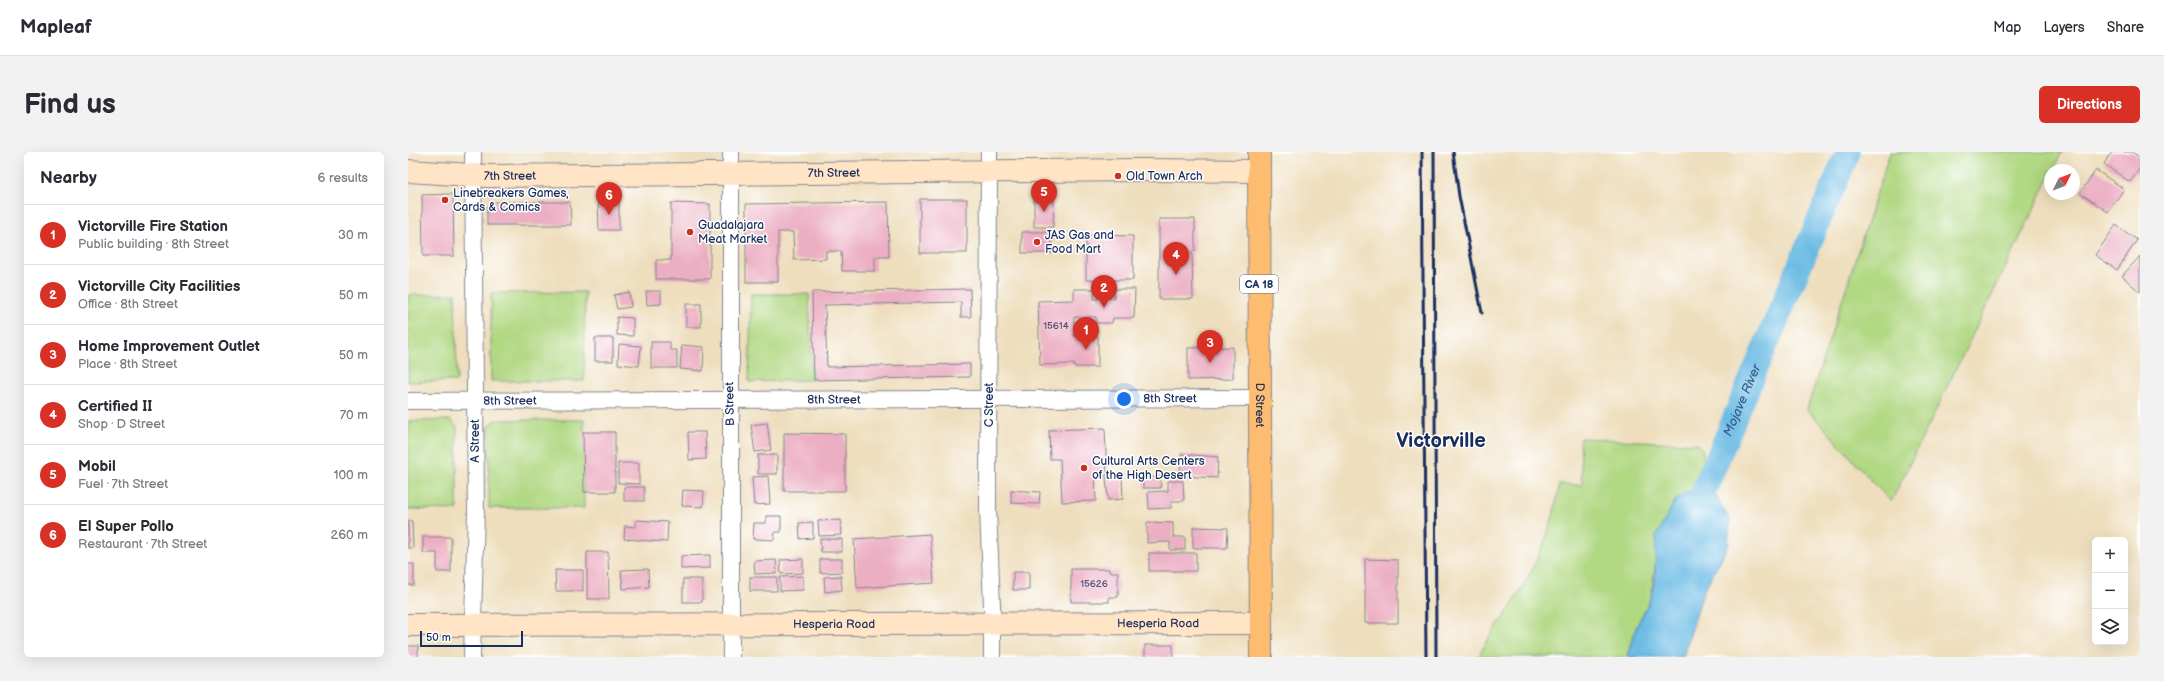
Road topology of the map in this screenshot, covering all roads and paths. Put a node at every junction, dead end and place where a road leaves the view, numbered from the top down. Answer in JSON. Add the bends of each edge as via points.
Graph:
{"nodes":[{"id":1,"x":473,"y":152,"type":"edge"},
{"id":2,"x":731,"y":152,"type":"edge"},
{"id":3,"x":989,"y":162,"type":"edge"},
{"id":4,"x":1259,"y":162,"type":"edge"},
{"id":5,"x":408,"y":171,"type":"edge"},
{"id":6,"x":730,"y":175,"type":"junction"},
{"id":7,"x":473,"y":176,"type":"junction"},
{"id":8,"x":1260,"y":398,"type":"junction"},
{"id":9,"x":730,"y":399,"type":"junction"},
{"id":10,"x":988,"y":399,"type":"junction"},
{"id":11,"x":475,"y":400,"type":"junction"},
{"id":12,"x":408,"y":401,"type":"edge"},
{"id":13,"x":1260,"y":623,"type":"junction"},
{"id":14,"x":730,"y":624,"type":"junction"},
{"id":15,"x":992,"y":624,"type":"junction"},
{"id":16,"x":408,"y":625,"type":"edge"},
{"id":17,"x":472,"y":625,"type":"junction"},
{"id":18,"x":472,"y":657,"type":"edge"},
{"id":19,"x":731,"y":657,"type":"edge"},
{"id":20,"x":992,"y":657,"type":"edge"},
{"id":21,"x":1261,"y":657,"type":"edge"}],
"edges":[{"from":1,"to":7,"type":"street","name":"A Street"},
{"from":2,"to":6,"type":"street","name":"B Street"},
{"from":3,"to":4,"type":"main road","name":"7th Street"},
{"from":3,"to":6,"type":"main road","name":"7th Street"},
{"from":3,"to":10,"type":"street","name":"C Street"},
{"from":4,"to":8,"type":"main road","name":"D Street","number":"CA 18"},
{"from":5,"to":7,"type":"main road","name":"7th Street"},
{"from":6,"to":7,"type":"main road","name":"7th Street"},
{"from":6,"to":9,"type":"street","name":"B Street"},
{"from":7,"to":11,"type":"street","name":"A Street"},
{"from":8,"to":10,"type":"street","name":"8th Street"},
{"from":8,"to":13,"type":"main road","name":"D Street","number":"CA 18"},
{"from":9,"to":10,"type":"street","name":"8th Street"},
{"from":9,"to":11,"type":"street","name":"8th Street"},
{"from":9,"to":14,"type":"street","name":"B Street"},
{"from":10,"to":15,"type":"street","name":"C Street"},
{"from":11,"to":12,"type":"street","name":"8th Street"},
{"from":11,"to":17,"type":"street","name":"A Street","via":[[476,512]]},
{"from":13,"to":15,"type":"main road","name":"Hesperia Road"},
{"from":13,"to":21,"type":"main road","name":"D Street","number":"CA 18"},
{"from":14,"to":15,"type":"main road","name":"Hesperia Road"},
{"from":14,"to":17,"type":"main road","name":"Hesperia Road"},
{"from":14,"to":19,"type":"street","name":"B Street"},
{"from":15,"to":20,"type":"street","name":"C Street"},
{"from":16,"to":17,"type":"main road","name":"Hesperia Road"},
{"from":17,"to":18,"type":"street","name":"A Street"}]}
